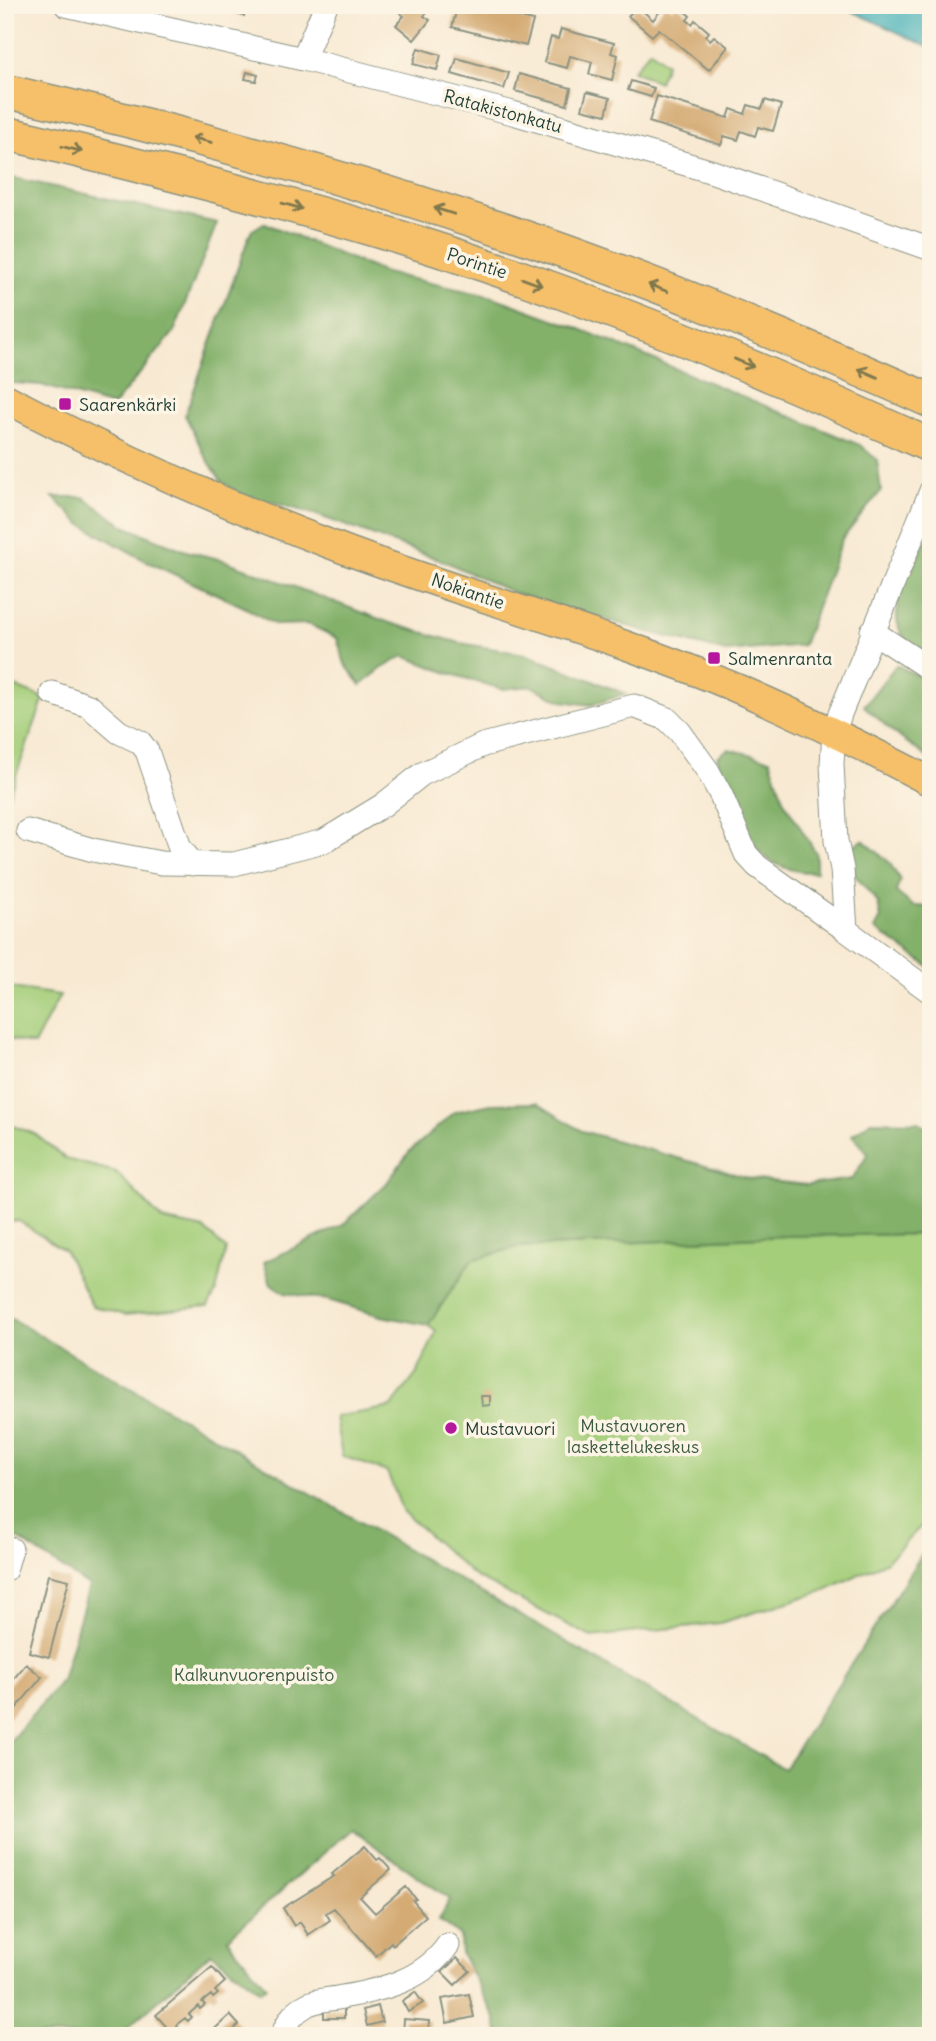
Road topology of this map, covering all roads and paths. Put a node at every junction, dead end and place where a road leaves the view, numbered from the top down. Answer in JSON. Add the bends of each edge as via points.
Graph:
{"nodes":[{"id":1,"x":66,"y":5,"type":"edge"},
{"id":2,"x":326,"y":5,"type":"edge"},
{"id":3,"x":303,"y":60,"type":"junction"},
{"id":4,"x":5,"y":91,"type":"edge"},
{"id":5,"x":5,"y":133,"type":"edge"},
{"id":6,"x":242,"y":150,"type":"junction"},
{"id":7,"x":230,"y":188,"type":"junction"},
{"id":8,"x":931,"y":250,"type":"edge"},
{"id":9,"x":5,"y":398,"type":"edge"},
{"id":10,"x":931,"y":401,"type":"edge"},
{"id":11,"x":931,"y":446,"type":"edge"},
{"id":12,"x":931,"y":491,"type":"edge"},
{"id":13,"x":872,"y":632,"type":"junction"},
{"id":14,"x":931,"y":670,"type":"edge"},
{"id":15,"x":52,"y":693,"type":"dead end"},
{"id":16,"x":834,"y":732,"type":"junction"},
{"id":17,"x":931,"y":782,"type":"edge"},
{"id":18,"x":28,"y":831,"type":"dead end"},
{"id":19,"x":193,"y":864,"type":"junction"},
{"id":20,"x":846,"y":930,"type":"junction"},
{"id":21,"x":931,"y":992,"type":"edge"},
{"id":22,"x":448,"y":1945,"type":"dead end"},
{"id":23,"x":282,"y":2036,"type":"edge"}],
"edges":[{"from":1,"to":3,"type":"street","name":"Ratakistonkatu"},
{"from":2,"to":3,"type":"street"},
{"from":3,"to":8,"type":"street","name":"Ratakistonkatu","via":[[513,113],[713,172]]},
{"from":6,"to":4,"type":"highway","one_way":true},
{"from":5,"to":7,"type":"highway","name":"Porintie","one_way":true},
{"from":6,"to":7,"type":"street"},
{"from":10,"to":6,"type":"highway","one_way":true,"via":[[746,322],[512,233]]},
{"from":7,"to":11,"type":"highway","name":"Porintie","one_way":true,"via":[[501,271],[610,311],[729,356]]},
{"from":9,"to":16,"type":"main road","name":"Nokiantie","via":[[137,462],[336,546],[652,656]]},
{"from":12,"to":13,"type":"street"},
{"from":13,"to":14,"type":"street"},
{"from":13,"to":16,"type":"street"},
{"from":15,"to":19,"type":"street","via":[[89,706],[119,732],[140,742],[180,848]]},
{"from":16,"to":17,"type":"main road","name":"Nokiantie"},
{"from":16,"to":20,"type":"street","via":[[834,812]]},
{"from":18,"to":19,"type":"street","via":[[148,861]]},
{"from":19,"to":20,"type":"street","via":[[234,864],[324,841],[383,805],[422,774],[483,744],[634,706],[667,719],[680,732],[708,771],[746,854],[757,866]]},
{"from":20,"to":21,"type":"street"},
{"from":22,"to":23,"type":"street","via":[[424,1970],[393,1985],[303,2006]]}]}
